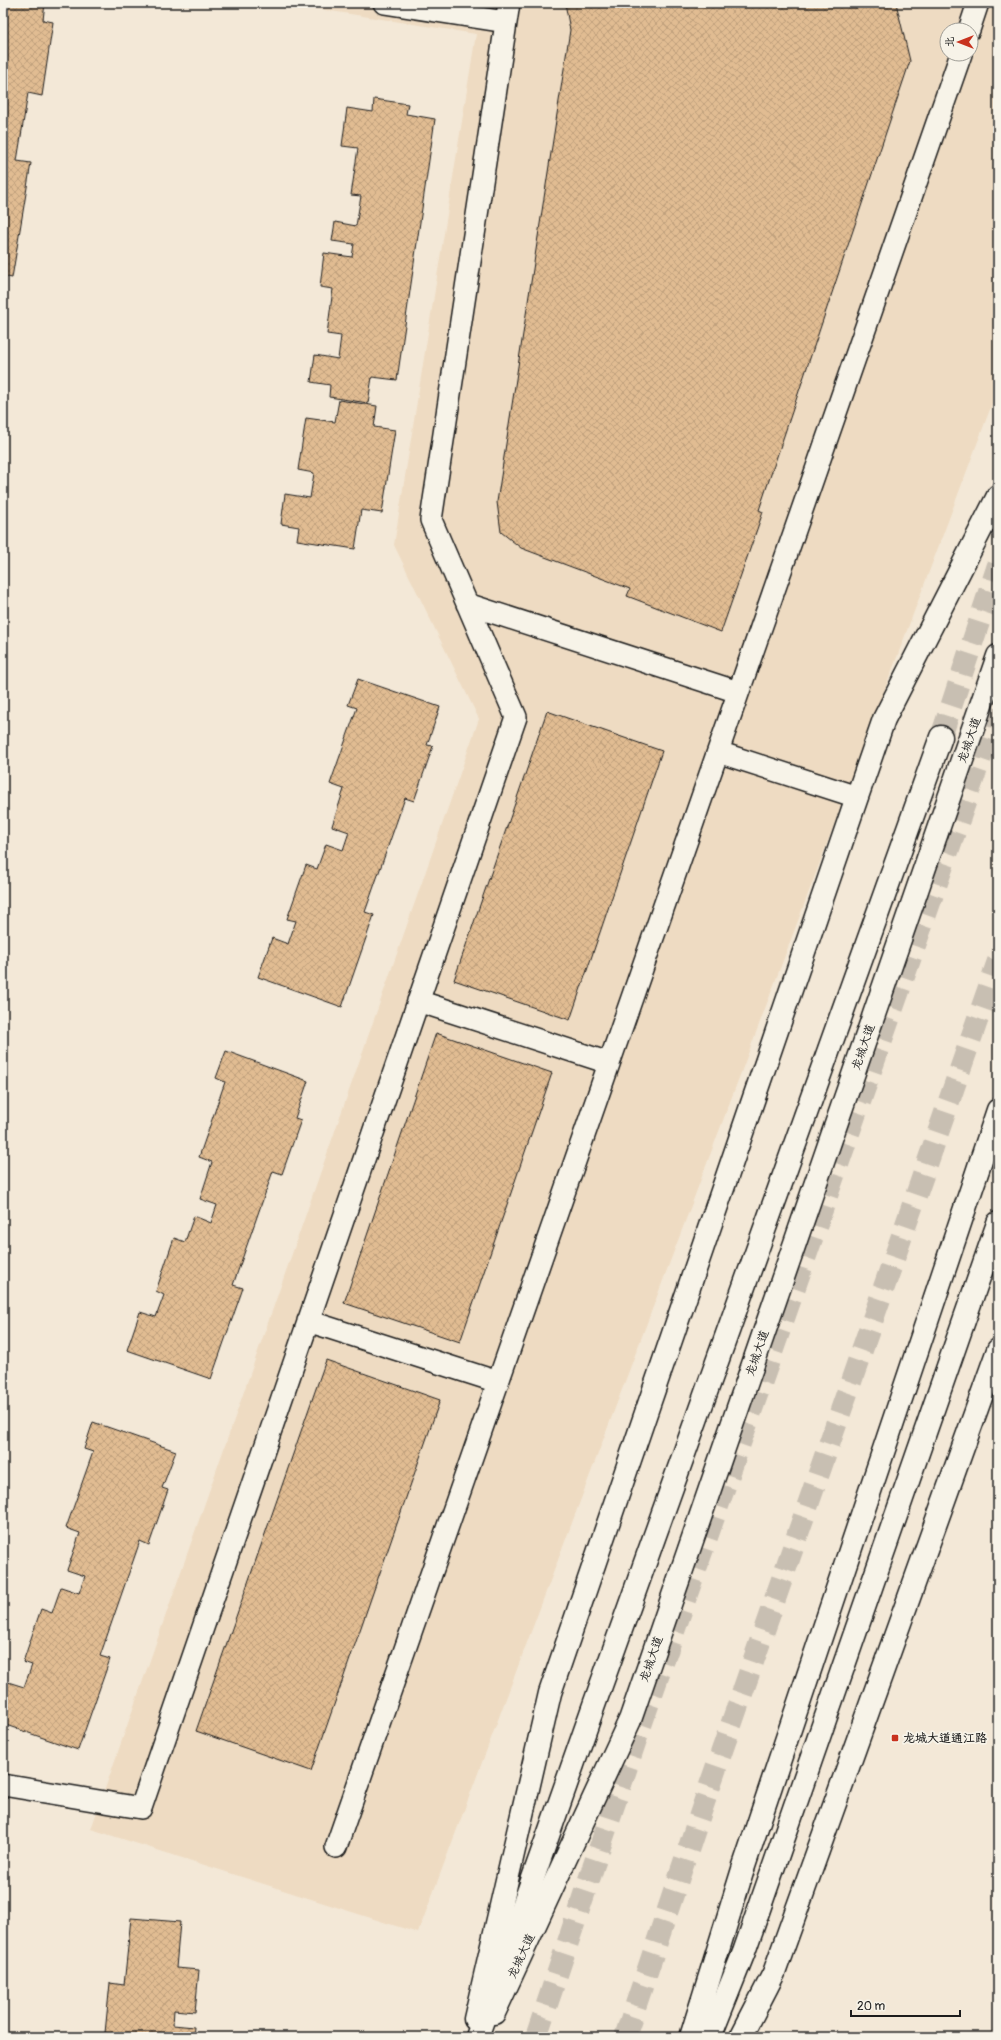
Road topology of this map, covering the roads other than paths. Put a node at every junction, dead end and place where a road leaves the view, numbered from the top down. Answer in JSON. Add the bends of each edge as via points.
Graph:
{"nodes":[{"id":1,"x":384,"y":3,"type":"edge"},
{"id":2,"x":978,"y":3,"type":"edge"},
{"id":3,"x":507,"y":13,"type":"edge"},
{"id":4,"x":972,"y":22,"type":"edge"},
{"id":5,"x":958,"y":62,"type":"edge"},
{"id":6,"x":998,"y":496,"type":"edge"},
{"id":7,"x":467,"y":604,"type":"junction"},
{"id":8,"x":998,"y":656,"type":"edge"},
{"id":9,"x":738,"y":692,"type":"junction"},
{"id":10,"x":941,"y":737,"type":"tunnel mouth"},
{"id":11,"x":718,"y":752,"type":"junction"},
{"id":12,"x":857,"y":797,"type":"junction"},
{"id":13,"x":418,"y":1001,"type":"junction"},
{"id":14,"x":609,"y":1063,"type":"junction"},
{"id":15,"x":998,"y":1110,"type":"edge"},
{"id":16,"x":998,"y":1223,"type":"edge"},
{"id":17,"x":308,"y":1321,"type":"junction"},
{"id":18,"x":998,"y":1350,"type":"edge"},
{"id":19,"x":498,"y":1382,"type":"junction"},
{"id":20,"x":3,"y":1785,"type":"edge"},
{"id":21,"x":336,"y":1847,"type":"dead end"},
{"id":22,"x":471,"y":2037,"type":"edge"},
{"id":23,"x":478,"y":2037,"type":"edge"},
{"id":24,"x":483,"y":2037,"type":"edge"},
{"id":25,"x":691,"y":2037,"type":"edge"},
{"id":26,"x":710,"y":2037,"type":"edge"},
{"id":27,"x":740,"y":2037,"type":"edge"}],
"edges":[{"from":1,"to":3,"type":"lane"},
{"from":2,"to":4,"type":"lane"},
{"from":3,"to":7,"type":"lane","via":[[431,520]]},
{"from":5,"to":9,"type":"lane"},
{"from":6,"to":12,"type":"main road","via":[[884,719]]},
{"from":7,"to":9,"type":"lane"},
{"from":7,"to":13,"type":"lane","via":[[516,717]]},
{"from":8,"to":24,"type":"main road","name":"龙城大道","via":[[630,1720]]},
{"from":9,"to":11,"type":"lane"},
{"from":10,"to":23,"type":"main road"},
{"from":11,"to":12,"type":"lane"},
{"from":11,"to":14,"type":"lane"},
{"from":12,"to":22,"type":"main road","via":[[550,1692]]},
{"from":13,"to":14,"type":"lane"},
{"from":13,"to":17,"type":"lane"},
{"from":14,"to":19,"type":"lane"},
{"from":15,"to":25,"type":"main road","via":[[744,1866]]},
{"from":16,"to":26,"type":"main road","via":[[747,1944]]},
{"from":17,"to":19,"type":"lane"},
{"from":17,"to":20,"type":"lane","via":[[141,1808]]},
{"from":18,"to":27,"type":"main road","via":[[774,1973]]},
{"from":19,"to":21,"type":"lane"}]}
